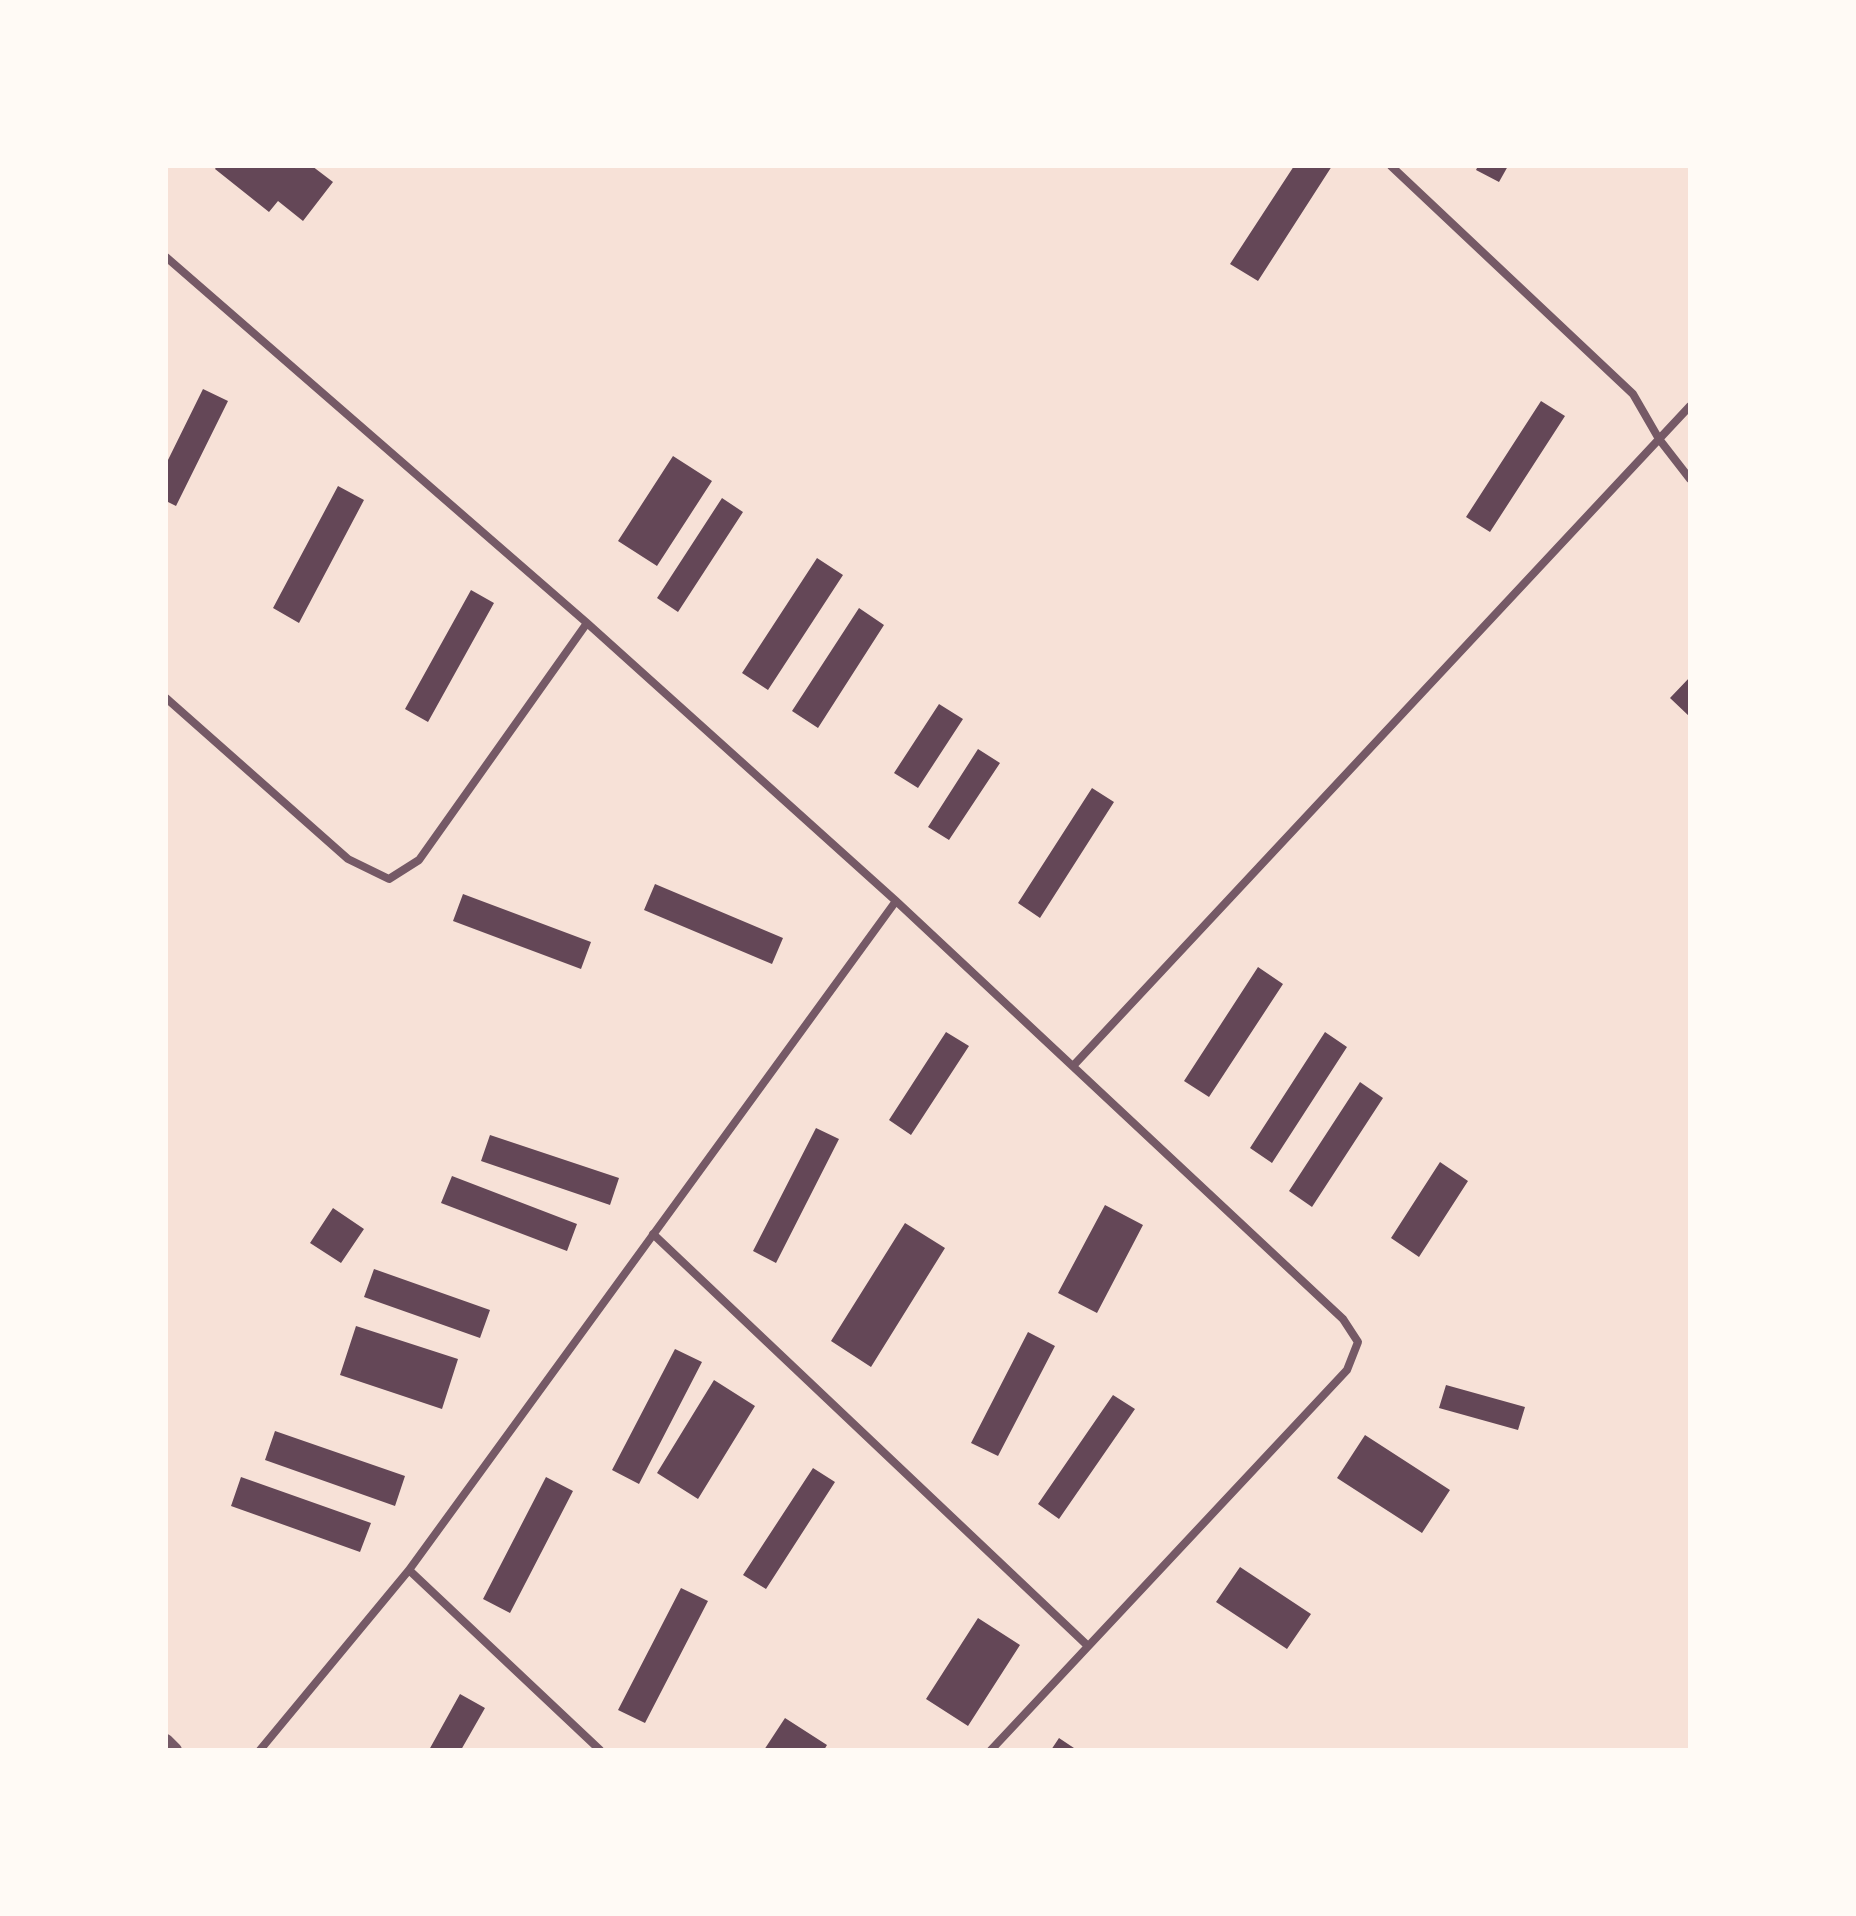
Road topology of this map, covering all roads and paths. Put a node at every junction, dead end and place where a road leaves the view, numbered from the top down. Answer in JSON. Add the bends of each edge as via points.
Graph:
{"nodes":[{"id":1,"x":1391,"y":166,"type":"edge"},
{"id":2,"x":166,"y":257,"type":"edge"},
{"id":3,"x":1690,"y":406,"type":"edge"},
{"id":4,"x":1659,"y":439,"type":"junction"},
{"id":5,"x":1690,"y":479,"type":"edge"},
{"id":6,"x":587,"y":623,"type":"junction"},
{"id":7,"x":166,"y":698,"type":"edge"},
{"id":8,"x":896,"y":901,"type":"junction"},
{"id":9,"x":1073,"y":1066,"type":"junction"},
{"id":10,"x":653,"y":1234,"type":"junction"},
{"id":11,"x":409,"y":1570,"type":"junction"},
{"id":12,"x":1088,"y":1646,"type":"junction"},
{"id":13,"x":166,"y":1741,"type":"edge"},
{"id":14,"x":175,"y":1750,"type":"edge"},
{"id":15,"x":260,"y":1750,"type":"edge"},
{"id":16,"x":600,"y":1750,"type":"edge"},
{"id":17,"x":991,"y":1750,"type":"edge"}],
"edges":[{"from":1,"to":4,"type":"street","via":[[1633,394]]},
{"from":2,"to":6,"type":"street"},
{"from":3,"to":4,"type":"street"},
{"from":4,"to":5,"type":"street"},
{"from":4,"to":9,"type":"street"},
{"from":6,"to":7,"type":"street","via":[[419,860],[389,879],[348,859]]},
{"from":6,"to":8,"type":"street"},
{"from":8,"to":9,"type":"street"},
{"from":8,"to":10,"type":"street"},
{"from":9,"to":12,"type":"street","via":[[1343,1319],[1358,1342],[1347,1370]]},
{"from":10,"to":11,"type":"street"},
{"from":10,"to":12,"type":"street"},
{"from":11,"to":15,"type":"street"},
{"from":11,"to":16,"type":"street"},
{"from":12,"to":17,"type":"street"},
{"from":13,"to":14,"type":"street"}]}
